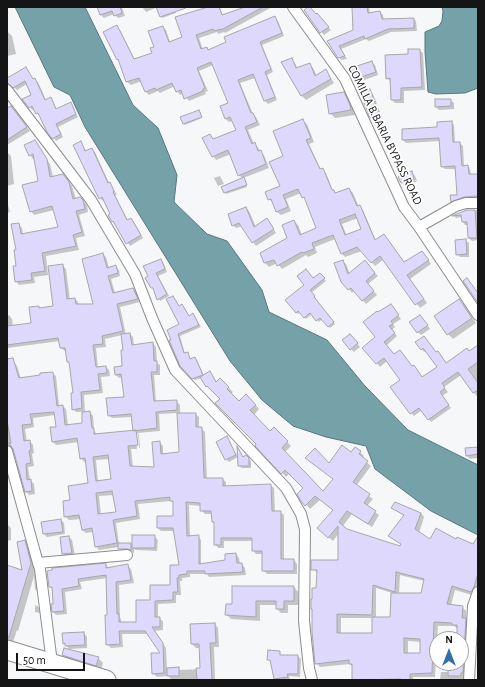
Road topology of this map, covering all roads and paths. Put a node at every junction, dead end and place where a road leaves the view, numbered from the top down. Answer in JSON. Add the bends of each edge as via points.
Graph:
{"nodes":[{"id":1,"x":293,"y":7,"type":"edge"},
{"id":2,"x":7,"y":90,"type":"edge"},
{"id":3,"x":478,"y":203,"type":"edge"},
{"id":4,"x":419,"y":227,"type":"junction"},
{"id":5,"x":478,"y":315,"type":"edge"},
{"id":6,"x":7,"y":451,"type":"edge"},
{"id":7,"x":127,"y":555,"type":"dead end"},
{"id":8,"x":38,"y":563,"type":"junction"},
{"id":9,"x":478,"y":592,"type":"edge"},
{"id":10,"x":7,"y":650,"type":"edge"},
{"id":11,"x":52,"y":663,"type":"junction"},
{"id":12,"x":106,"y":680,"type":"edge"},
{"id":13,"x":312,"y":680,"type":"edge"},
{"id":14,"x":469,"y":680,"type":"edge"}],
"edges":[{"from":1,"to":4,"type":"street","name":"COMILLA B.BARIA BYPASS ROAD","via":[[345,79],[404,207]]},
{"from":2,"to":13,"type":"street","via":[[91,200],[135,274],[175,370],[286,488],[301,514],[305,529],[304,621]]},
{"from":3,"to":4,"type":"street","via":[[456,206]]},
{"from":4,"to":5,"type":"street","name":"COMILLA B.BARIA BYPASS ROAD"},
{"from":6,"to":8,"type":"street"},
{"from":7,"to":8,"type":"street"},
{"from":8,"to":11,"type":"street"},
{"from":9,"to":14,"type":"street","via":[[473,606]]},
{"from":10,"to":11,"type":"highway"},
{"from":11,"to":12,"type":"highway"}]}
